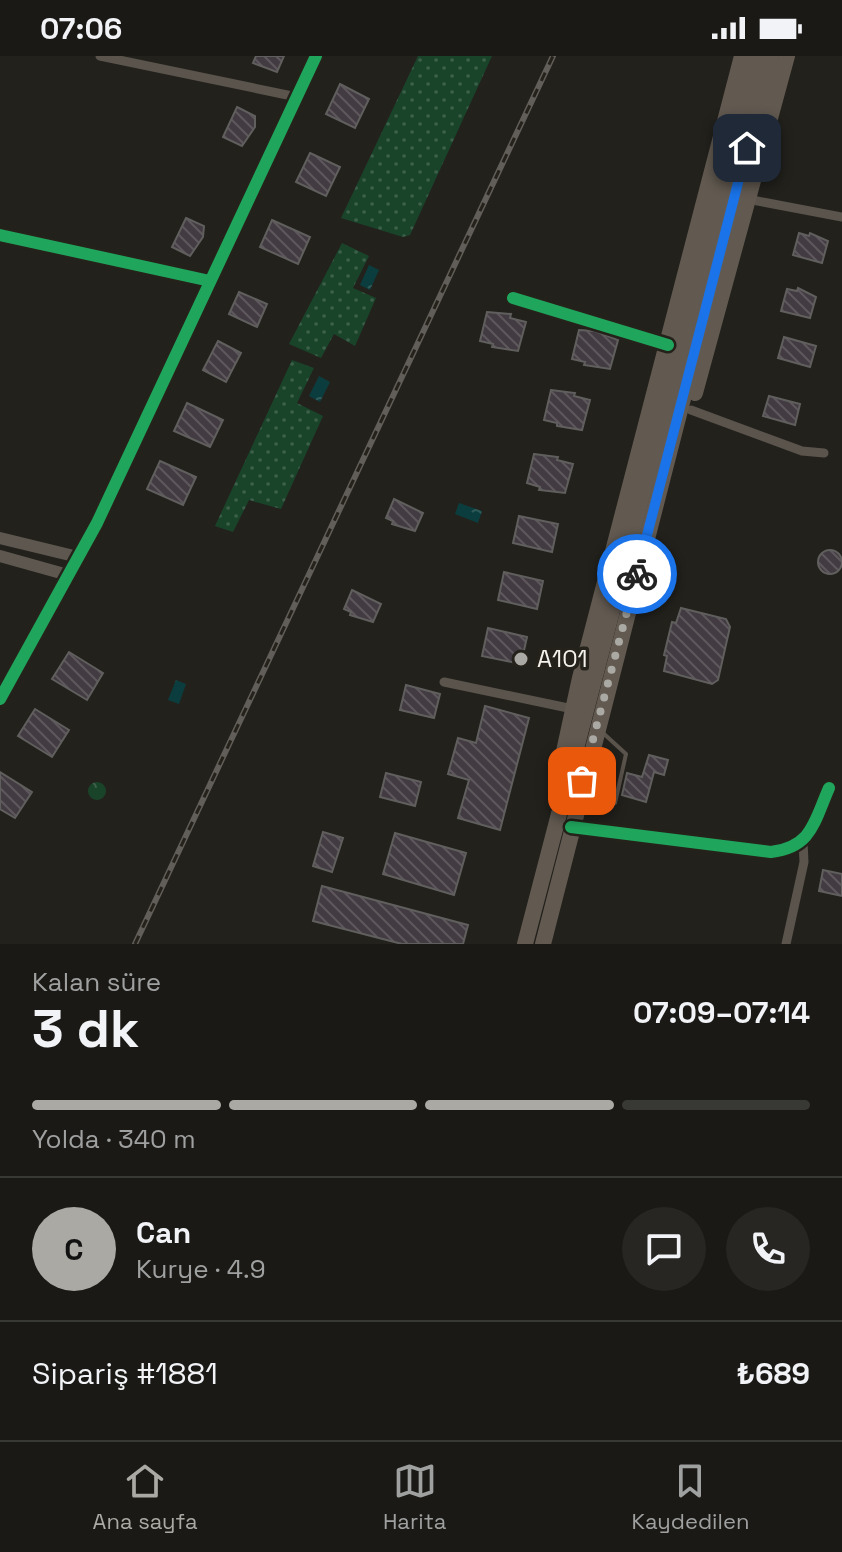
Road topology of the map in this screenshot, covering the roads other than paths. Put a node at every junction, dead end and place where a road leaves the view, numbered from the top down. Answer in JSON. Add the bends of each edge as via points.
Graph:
{"nodes":[{"id":1,"x":100,"y":56,"type":"edge"},
{"id":2,"x":316,"y":56,"type":"edge"},
{"id":3,"x":742,"y":56,"type":"edge"},
{"id":4,"x":757,"y":56,"type":"edge"},
{"id":5,"x":771,"y":56,"type":"edge"},
{"id":6,"x":787,"y":56,"type":"edge"},
{"id":7,"x":297,"y":97,"type":"junction"},
{"id":8,"x":747,"y":199,"type":"junction"},
{"id":9,"x":842,"y":217,"type":"edge"},
{"id":10,"x":0,"y":235,"type":"edge"},
{"id":11,"x":210,"y":281,"type":"junction"},
{"id":12,"x":513,"y":298,"type":"dead end"},
{"id":13,"x":668,"y":345,"type":"junction"},
{"id":14,"x":691,"y":410,"type":"junction"},
{"id":15,"x":824,"y":453,"type":"dead end"},
{"id":16,"x":654,"y":512,"type":"junction"},
{"id":17,"x":0,"y":538,"type":"edge"},
{"id":18,"x":0,"y":556,"type":"edge"},
{"id":19,"x":78,"y":557,"type":"junction"},
{"id":20,"x":68,"y":575,"type":"junction"},
{"id":21,"x":444,"y":682,"type":"dead end"},
{"id":22,"x":0,"y":699,"type":"edge"},
{"id":23,"x":573,"y":709,"type":"junction"},
{"id":24,"x":596,"y":727,"type":"junction"},
{"id":25,"x":829,"y":788,"type":"dead end"},
{"id":26,"x":576,"y":809,"type":"junction"},
{"id":27,"x":571,"y":827,"type":"junction"},
{"id":28,"x":803,"y":841,"type":"junction"},
{"id":29,"x":542,"y":881,"type":"junction"},
{"id":30,"x":525,"y":944,"type":"edge"},
{"id":31,"x":543,"y":944,"type":"edge"},
{"id":32,"x":786,"y":944,"type":"edge"}],
"edges":[{"from":1,"to":7,"type":"street"},
{"from":2,"to":7,"type":"street"},
{"from":3,"to":13,"type":"highway"},
{"from":4,"to":29,"type":"highway"},
{"from":5,"to":16,"type":"highway"},
{"from":6,"to":8,"type":"highway"},
{"from":7,"to":11,"type":"street"},
{"from":8,"to":9,"type":"street"},
{"from":8,"to":14,"type":"highway"},
{"from":10,"to":11,"type":"street"},
{"from":11,"to":19,"type":"street"},
{"from":12,"to":13,"type":"street"},
{"from":13,"to":23,"type":"highway"},
{"from":14,"to":15,"type":"street","via":[[802,451]]},
{"from":14,"to":16,"type":"highway"},
{"from":16,"to":24,"type":"highway"},
{"from":17,"to":19,"type":"main road"},
{"from":18,"to":20,"type":"main road"},
{"from":19,"to":20,"type":"street"},
{"from":20,"to":22,"type":"street"},
{"from":21,"to":23,"type":"street"},
{"from":23,"to":29,"type":"highway"},
{"from":24,"to":26,"type":"highway"},
{"from":24,"to":26,"type":"lane","via":[[626,754],[615,803]]},
{"from":25,"to":28,"type":"street"},
{"from":26,"to":27,"type":"highway"},
{"from":27,"to":28,"type":"street","via":[[771,852]]},
{"from":27,"to":31,"type":"highway"},
{"from":28,"to":32,"type":"street","via":[[804,862]]},
{"from":29,"to":30,"type":"highway"}]}
